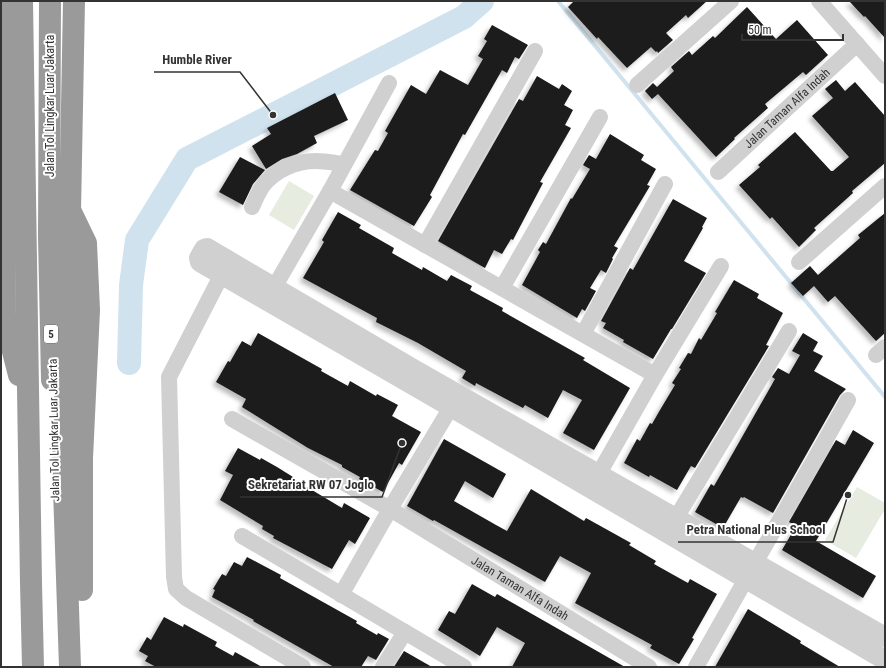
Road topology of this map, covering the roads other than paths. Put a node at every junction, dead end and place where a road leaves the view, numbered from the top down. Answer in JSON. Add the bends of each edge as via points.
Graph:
{"nodes":[{"id":1,"x":4,"y":1,"type":"edge"},
{"id":2,"x":22,"y":1,"type":"edge"},
{"id":3,"x":50,"y":1,"type":"edge"},
{"id":4,"x":74,"y":1,"type":"edge"},
{"id":5,"x":731,"y":1,"type":"edge"},
{"id":6,"x":819,"y":1,"type":"edge"},
{"id":7,"x":857,"y":44,"type":"junction"},
{"id":8,"x":535,"y":50,"type":"dead end"},
{"id":9,"x":885,"y":76,"type":"edge"},
{"id":10,"x":389,"y":83,"type":"dead end"},
{"id":11,"x":637,"y":85,"type":"dead end"},
{"id":12,"x":600,"y":117,"type":"dead end"},
{"id":13,"x":344,"y":164,"type":"junction"},
{"id":14,"x":718,"y":172,"type":"dead end"},
{"id":15,"x":665,"y":184,"type":"dead end"},
{"id":16,"x":885,"y":186,"type":"edge"},
{"id":17,"x":330,"y":191,"type":"junction"},
{"id":18,"x":252,"y":207,"type":"dead end"},
{"id":19,"x":425,"y":245,"type":"junction"},
{"id":20,"x":799,"y":262,"type":"dead end"},
{"id":21,"x":721,"y":266,"type":"dead end"},
{"id":22,"x":222,"y":274,"type":"junction"},
{"id":23,"x":502,"y":288,"type":"junction"},
{"id":24,"x":270,"y":294,"type":"junction"},
{"id":25,"x":789,"y":331,"type":"dead end"},
{"id":26,"x":583,"y":334,"type":"junction"},
{"id":27,"x":656,"y":375,"type":"junction"},
{"id":28,"x":848,"y":400,"type":"dead end"},
{"id":29,"x":451,"y":407,"type":"junction"},
{"id":30,"x":28,"y":411,"type":"junction"},
{"id":31,"x":232,"y":419,"type":"dead end"},
{"id":32,"x":595,"y":481,"type":"junction"},
{"id":33,"x":390,"y":509,"type":"junction"},
{"id":34,"x":676,"y":518,"type":"junction"},
{"id":35,"x":242,"y":536,"type":"dead end"},
{"id":36,"x":750,"y":571,"type":"junction"},
{"id":37,"x":341,"y":595,"type":"junction"},
{"id":38,"x":405,"y":632,"type":"junction"},
{"id":39,"x":885,"y":637,"type":"edge"},
{"id":40,"x":885,"y":660,"type":"edge"},
{"id":41,"x":66,"y":665,"type":"edge"},
{"id":42,"x":33,"y":667,"type":"edge"},
{"id":43,"x":303,"y":667,"type":"edge"},
{"id":44,"x":383,"y":667,"type":"edge"},
{"id":45,"x":464,"y":667,"type":"edge"},
{"id":46,"x":649,"y":667,"type":"edge"},
{"id":47,"x":696,"y":667,"type":"edge"}],
"edges":[{"from":1,"to":30,"type":"highway","via":[[5,320]]},
{"from":2,"to":30,"type":"highway","name":"Jalan Tol Lingkar Luar Jakarta","number":"5"},
{"from":3,"to":41,"type":"highway","name":"Jalan Tol Lingkar Luar Jakarta","number":"5","via":[[49,236]]},
{"from":4,"to":41,"type":"highway","via":[[63,460]]},
{"from":5,"to":11,"type":"street"},
{"from":6,"to":7,"type":"street"},
{"from":7,"to":9,"type":"street"},
{"from":7,"to":14,"type":"street","name":"Jalan Taman Alfa Indah"},
{"from":8,"to":19,"type":"street"},
{"from":10,"to":13,"type":"street"},
{"from":12,"to":23,"type":"street"},
{"from":13,"to":17,"type":"street"},
{"from":13,"to":18,"type":"street","via":[[317,161],[286,167],[268,180]]},
{"from":15,"to":26,"type":"street"},
{"from":16,"to":20,"type":"street"},
{"from":17,"to":19,"type":"street"},
{"from":17,"to":24,"type":"street"},
{"from":19,"to":23,"type":"street"},
{"from":21,"to":27,"type":"street"},
{"from":22,"to":24,"type":"street"},
{"from":22,"to":24,"type":"street","via":[[199,261],[205,248]]},
{"from":22,"to":43,"type":"street","via":[[169,377],[176,589],[186,598]]},
{"from":23,"to":26,"type":"street"},
{"from":24,"to":29,"type":"street"},
{"from":24,"to":32,"type":"street","via":[[415,370]]},
{"from":25,"to":34,"type":"street"},
{"from":26,"to":27,"type":"street"},
{"from":27,"to":32,"type":"street"},
{"from":28,"to":36,"type":"street"},
{"from":29,"to":32,"type":"street"},
{"from":29,"to":33,"type":"street"},
{"from":30,"to":42,"type":"highway","name":"Jalan Tol Lingkar Luar Jakarta","number":"5"},
{"from":31,"to":33,"type":"street","name":"Jalan Taman Alfa Indah"},
{"from":32,"to":34,"type":"street"},
{"from":32,"to":36,"type":"street"},
{"from":33,"to":37,"type":"street"},
{"from":33,"to":46,"type":"street","name":"Jalan Taman Alfa Indah"},
{"from":34,"to":36,"type":"street"},
{"from":35,"to":37,"type":"street"},
{"from":36,"to":39,"type":"street"},
{"from":36,"to":40,"type":"street"},
{"from":36,"to":47,"type":"street"},
{"from":37,"to":38,"type":"street"},
{"from":38,"to":44,"type":"street"},
{"from":38,"to":45,"type":"street"}]}
